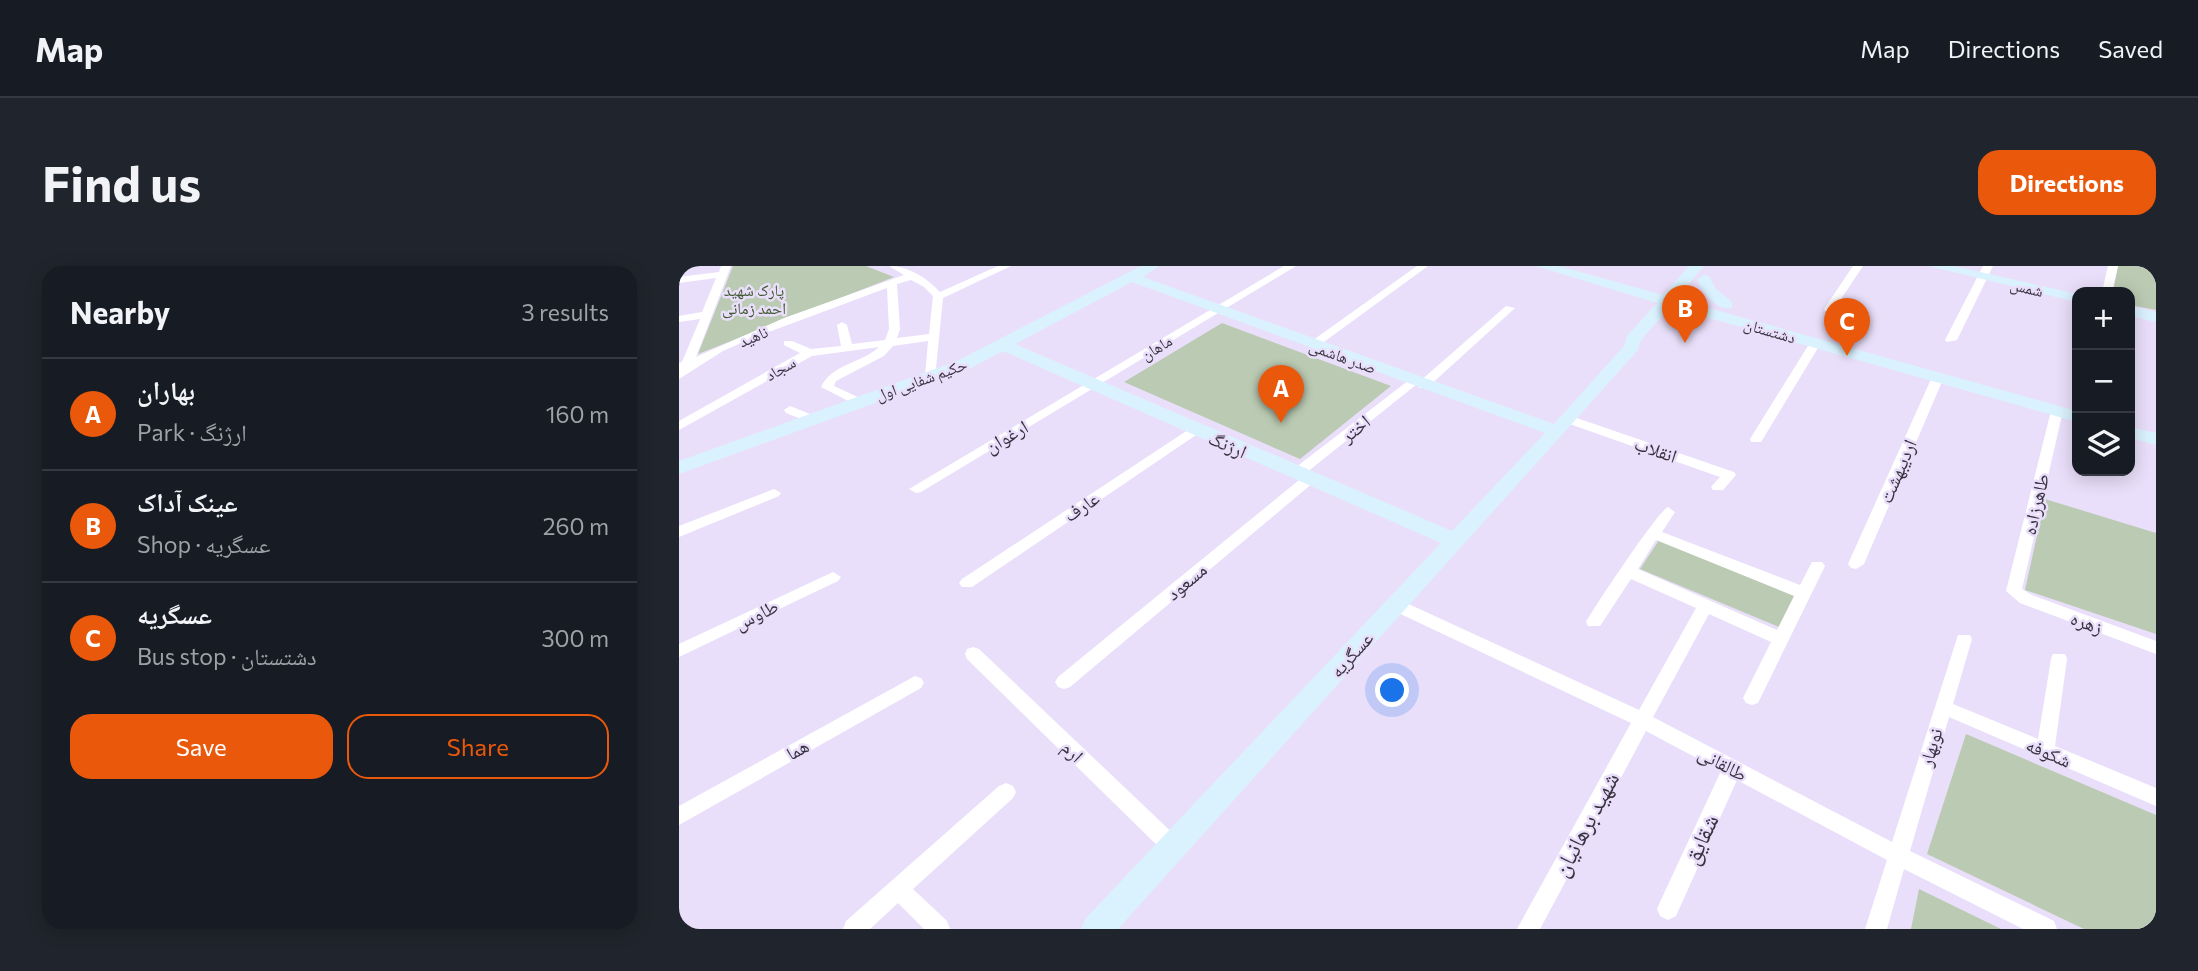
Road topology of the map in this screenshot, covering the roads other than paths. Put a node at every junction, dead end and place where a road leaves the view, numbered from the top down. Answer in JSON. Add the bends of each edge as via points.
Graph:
{"nodes":[{"id":1,"x":894,"y":266,"type":"edge"},
{"id":2,"x":1006,"y":266,"type":"edge"},
{"id":3,"x":1152,"y":266,"type":"edge"},
{"id":4,"x":1291,"y":266,"type":"edge"},
{"id":5,"x":1423,"y":266,"type":"edge"},
{"id":6,"x":1543,"y":266,"type":"edge"},
{"id":7,"x":1583,"y":266,"type":"edge"},
{"id":8,"x":1858,"y":266,"type":"edge"},
{"id":9,"x":1935,"y":266,"type":"edge"},
{"id":10,"x":2113,"y":266,"type":"edge"},
{"id":11,"x":725,"y":270,"type":"edge"},
{"id":12,"x":1701,"y":271,"type":"edge"},
{"id":13,"x":1986,"y":272,"type":"edge"},
{"id":14,"x":912,"y":276,"type":"junction"},
{"id":15,"x":1131,"y":277,"type":"junction"},
{"id":16,"x":679,"y":280,"type":"edge"},
{"id":17,"x":893,"y":282,"type":"junction"},
{"id":18,"x":1634,"y":286,"type":"junction"},
{"id":19,"x":2109,"y":287,"type":"edge"},
{"id":20,"x":1673,"y":293,"type":"junction"},
{"id":21,"x":937,"y":296,"type":"junction"},
{"id":22,"x":2072,"y":297,"type":"edge"},
{"id":23,"x":1510,"y":308,"type":"dead end"},
{"id":24,"x":1829,"y":309,"type":"dead end"},
{"id":25,"x":1217,"y":310,"type":"junction"},
{"id":26,"x":1726,"y":311,"type":"junction"},
{"id":27,"x":2135,"y":312,"type":"edge"},
{"id":28,"x":707,"y":315,"type":"junction"},
{"id":29,"x":2156,"y":317,"type":"edge"},
{"id":30,"x":679,"y":319,"type":"edge"},
{"id":31,"x":1650,"y":319,"type":"junction"},
{"id":32,"x":1668,"y":320,"type":"junction"},
{"id":33,"x":842,"y":325,"type":"dead end"},
{"id":34,"x":934,"y":337,"type":"junction"},
{"id":35,"x":1951,"y":340,"type":"dead end"},
{"id":36,"x":788,"y":343,"type":"dead end"},
{"id":37,"x":887,"y":343,"type":"junction"},
{"id":38,"x":1815,"y":343,"type":"junction"},
{"id":39,"x":1002,"y":344,"type":"junction"},
{"id":40,"x":1313,"y":345,"type":"junction"},
{"id":41,"x":1632,"y":347,"type":"junction"},
{"id":42,"x":847,"y":348,"type":"junction"},
{"id":43,"x":809,"y":352,"type":"junction"},
{"id":44,"x":682,"y":369,"type":"edge"},
{"id":45,"x":931,"y":376,"type":"junction"},
{"id":46,"x":1938,"y":377,"type":"junction"},
{"id":47,"x":1418,"y":383,"type":"junction"},
{"id":48,"x":1095,"y":384,"type":"junction"},
{"id":49,"x":858,"y":402,"type":"junction"},
{"id":50,"x":2072,"y":403,"type":"edge"},
{"id":51,"x":790,"y":410,"type":"dead end"},
{"id":52,"x":2057,"y":411,"type":"junction"},
{"id":53,"x":2072,"y":416,"type":"edge"},
{"id":54,"x":811,"y":419,"type":"junction"},
{"id":55,"x":2135,"y":420,"type":"edge"},
{"id":56,"x":1562,"y":425,"type":"junction"},
{"id":57,"x":679,"y":426,"type":"edge"},
{"id":58,"x":2156,"y":426,"type":"edge"},
{"id":59,"x":1194,"y":430,"type":"junction"},
{"id":60,"x":2135,"y":433,"type":"edge"},
{"id":61,"x":1756,"y":439,"type":"dead end"},
{"id":62,"x":2156,"y":439,"type":"edge"},
{"id":63,"x":679,"y":468,"type":"edge"},
{"id":64,"x":1302,"y":477,"type":"junction"},
{"id":65,"x":1718,"y":486,"type":"dead end"},
{"id":66,"x":916,"y":489,"type":"dead end"},
{"id":67,"x":774,"y":493,"type":"dead end"},
{"id":68,"x":1668,"y":512,"type":"dead end"},
{"id":69,"x":679,"y":532,"type":"edge"},
{"id":70,"x":1652,"y":533,"type":"junction"},
{"id":71,"x":1455,"y":541,"type":"junction"},
{"id":72,"x":1856,"y":564,"type":"dead end"},
{"id":73,"x":1817,"y":566,"type":"dead end"},
{"id":74,"x":1628,"y":571,"type":"junction"},
{"id":75,"x":833,"y":577,"type":"dead end"},
{"id":76,"x":967,"y":583,"type":"dead end"},
{"id":77,"x":1803,"y":593,"type":"junction"},
{"id":78,"x":2018,"y":596,"type":"joint"},
{"id":79,"x":1706,"y":604,"type":"junction"},
{"id":80,"x":1397,"y":605,"type":"junction"},
{"id":81,"x":1594,"y":622,"type":"dead end"},
{"id":82,"x":1781,"y":639,"type":"junction"},
{"id":83,"x":1964,"y":639,"type":"dead end"},
{"id":84,"x":2156,"y":648,"type":"edge"},
{"id":85,"x":679,"y":650,"type":"edge"},
{"id":86,"x":973,"y":654,"type":"dead end"},
{"id":87,"x":2059,"y":659,"type":"dead end"},
{"id":88,"x":1064,"y":682,"type":"dead end"},
{"id":89,"x":915,"y":683,"type":"dead end"},
{"id":90,"x":1752,"y":698,"type":"dead end"},
{"id":91,"x":1943,"y":707,"type":"junction"},
{"id":92,"x":1642,"y":720,"type":"junction"},
{"id":93,"x":2045,"y":750,"type":"junction"},
{"id":94,"x":1733,"y":769,"type":"junction"},
{"id":95,"x":1006,"y":792,"type":"dead end"},
{"id":96,"x":2156,"y":797,"type":"edge"},
{"id":97,"x":679,"y":816,"type":"edge"},
{"id":98,"x":1174,"y":848,"type":"junction"},
{"id":99,"x":1897,"y":855,"type":"junction"},
{"id":100,"x":898,"y":889,"type":"junction"},
{"id":101,"x":1668,"y":909,"type":"dead end"},
{"id":102,"x":854,"y":929,"type":"edge"},
{"id":103,"x":939,"y":929,"type":"edge"},
{"id":104,"x":1097,"y":929,"type":"edge"},
{"id":105,"x":1528,"y":929,"type":"edge"},
{"id":106,"x":1876,"y":929,"type":"edge"},
{"id":107,"x":2046,"y":929,"type":"edge"}],
"edges":[{"from":1,"to":14,"type":"street"},
{"from":2,"to":21,"type":"street"},
{"from":3,"to":15,"type":"street","name":"حکیم شفایی اول"},
{"from":4,"to":25,"type":"street","name":"ماهان"},
{"from":5,"to":40,"type":"street"},
{"from":6,"to":18,"type":"street","name":"دشتستان"},
{"from":7,"to":18,"type":"street","name":"دشتستان"},
{"from":8,"to":24,"type":"street"},
{"from":9,"to":13,"type":"street","name":"شمس"},
{"from":10,"to":19,"type":"street"},
{"from":11,"to":16,"type":"street"},
{"from":11,"to":28,"type":"street"},
{"from":12,"to":20,"type":"street","name":"عسگریه"},
{"from":12,"to":20,"type":"street"},
{"from":12,"to":26,"type":"street"},
{"from":13,"to":22,"type":"street","name":"شمس"},
{"from":13,"to":35,"type":"street"},
{"from":14,"to":17,"type":"street","name":"ناهید"},
{"from":14,"to":21,"type":"street"},
{"from":15,"to":25,"type":"street","name":"صدر هاشمی"},
{"from":15,"to":39,"type":"street","name":"حکیم شفایی اول"},
{"from":17,"to":37,"type":"street","via":[[894,333]]},
{"from":17,"to":44,"type":"street","name":"ناهید","via":[[823,307]]},
{"from":18,"to":20,"type":"street","name":"دشتستان"},
{"from":18,"to":31,"type":"street","via":[[1649,308]]},
{"from":20,"to":26,"type":"street","name":"دشتستان"},
{"from":20,"to":31,"type":"street","name":"عسگریه"},
{"from":20,"to":32,"type":"street","name":"عسگریه"},
{"from":21,"to":34,"type":"street"},
{"from":23,"to":47,"type":"street","name":"اختر"},
{"from":25,"to":40,"type":"street","name":"صدر هاشمی"},
{"from":25,"to":48,"type":"street","name":"ماهان"},
{"from":26,"to":32,"type":"street"},
{"from":26,"to":38,"type":"street","name":"دشتستان"},
{"from":26,"to":50,"type":"street","name":"دشتستان"},
{"from":27,"to":29,"type":"street"},
{"from":28,"to":30,"type":"street"},
{"from":28,"to":44,"type":"street"},
{"from":31,"to":41,"type":"street","name":"عسگریه"},
{"from":32,"to":41,"type":"street","name":"عسگریه","via":[[1646,343]]},
{"from":33,"to":42,"type":"street"},
{"from":34,"to":37,"type":"street","name":"سجاد"},
{"from":34,"to":45,"type":"street"},
{"from":36,"to":43,"type":"street"},
{"from":37,"to":42,"type":"street","name":"سجاد"},
{"from":37,"to":49,"type":"street","via":[[872,361],[829,380],[827,387]]},
{"from":38,"to":46,"type":"street","name":"دشتستان"},
{"from":38,"to":61,"type":"street"},
{"from":39,"to":45,"type":"street","name":"حکیم شفایی اول"},
{"from":39,"to":48,"type":"street","name":"ارژنگ"},
{"from":40,"to":47,"type":"street","name":"صدر هاشمی"},
{"from":41,"to":56,"type":"street","name":"عسگریه"},
{"from":42,"to":43,"type":"street","name":"سجاد"},
{"from":43,"to":57,"type":"street","name":"سجاد"},
{"from":45,"to":49,"type":"street","name":"حکیم شفایی اول"},
{"from":46,"to":52,"type":"street","name":"دشتستان"},
{"from":46,"to":72,"type":"street","name":"اردیبهشت"},
{"from":47,"to":56,"type":"street","name":"صدر هاشمی"},
{"from":47,"to":64,"type":"street","name":"اختر"},
{"from":48,"to":59,"type":"street","name":"ارژنگ"},
{"from":48,"to":66,"type":"street","name":"ارغوان"},
{"from":49,"to":54,"type":"street","name":"حکیم شفایی اول"},
{"from":51,"to":54,"type":"street"},
{"from":52,"to":53,"type":"street","name":"دشتستان"},
{"from":52,"to":78,"type":"street","name":"طاهرزاده","via":[[2014,591]]},
{"from":54,"to":63,"type":"street","name":"حکیم شفایی اول"},
{"from":55,"to":58,"type":"street"},
{"from":56,"to":65,"type":"street","name":"انقلاب","via":[[1733,469]]},
{"from":56,"to":71,"type":"street","name":"عسگریه"},
{"from":59,"to":64,"type":"street","name":"ارژنگ"},
{"from":59,"to":76,"type":"street","name":"عارف"},
{"from":60,"to":62,"type":"street"},
{"from":64,"to":71,"type":"street","name":"ارژنگ"},
{"from":64,"to":88,"type":"street","name":"مسعود"},
{"from":67,"to":69,"type":"street"},
{"from":68,"to":70,"type":"street"},
{"from":70,"to":74,"type":"street"},
{"from":70,"to":77,"type":"street"},
{"from":71,"to":80,"type":"street","name":"عسگریه"},
{"from":73,"to":77,"type":"street"},
{"from":74,"to":79,"type":"street"},
{"from":74,"to":81,"type":"street"},
{"from":75,"to":85,"type":"street","name":"طاوس"},
{"from":77,"to":82,"type":"street"},
{"from":78,"to":84,"type":"street","name":"زهره"},
{"from":79,"to":82,"type":"street"},
{"from":79,"to":92,"type":"street","name":"شهید برهانیان"},
{"from":80,"to":92,"type":"street","name":"طالقانی"},
{"from":80,"to":98,"type":"street","name":"عسگریه"},
{"from":82,"to":90,"type":"street"},
{"from":83,"to":91,"type":"street","name":"نوبهار"},
{"from":86,"to":98,"type":"street","name":"ارم"},
{"from":87,"to":93,"type":"street"},
{"from":89,"to":97,"type":"street","name":"هما"},
{"from":91,"to":93,"type":"street","name":"شکوفه"},
{"from":91,"to":99,"type":"street","name":"نوبهار"},
{"from":92,"to":94,"type":"street","name":"طالقانی"},
{"from":92,"to":105,"type":"street","name":"شهید برهانیان"},
{"from":93,"to":96,"type":"street","name":"شکوفه"},
{"from":94,"to":99,"type":"street","name":"طالقانی"},
{"from":94,"to":101,"type":"street","name":"شقایق"},
{"from":95,"to":100,"type":"street"},
{"from":98,"to":104,"type":"street","name":"عسگریه"},
{"from":99,"to":106,"type":"street","name":"نوبهار"},
{"from":99,"to":107,"type":"street","name":"طالقانی"},
{"from":100,"to":102,"type":"street"},
{"from":100,"to":103,"type":"street"}]}
